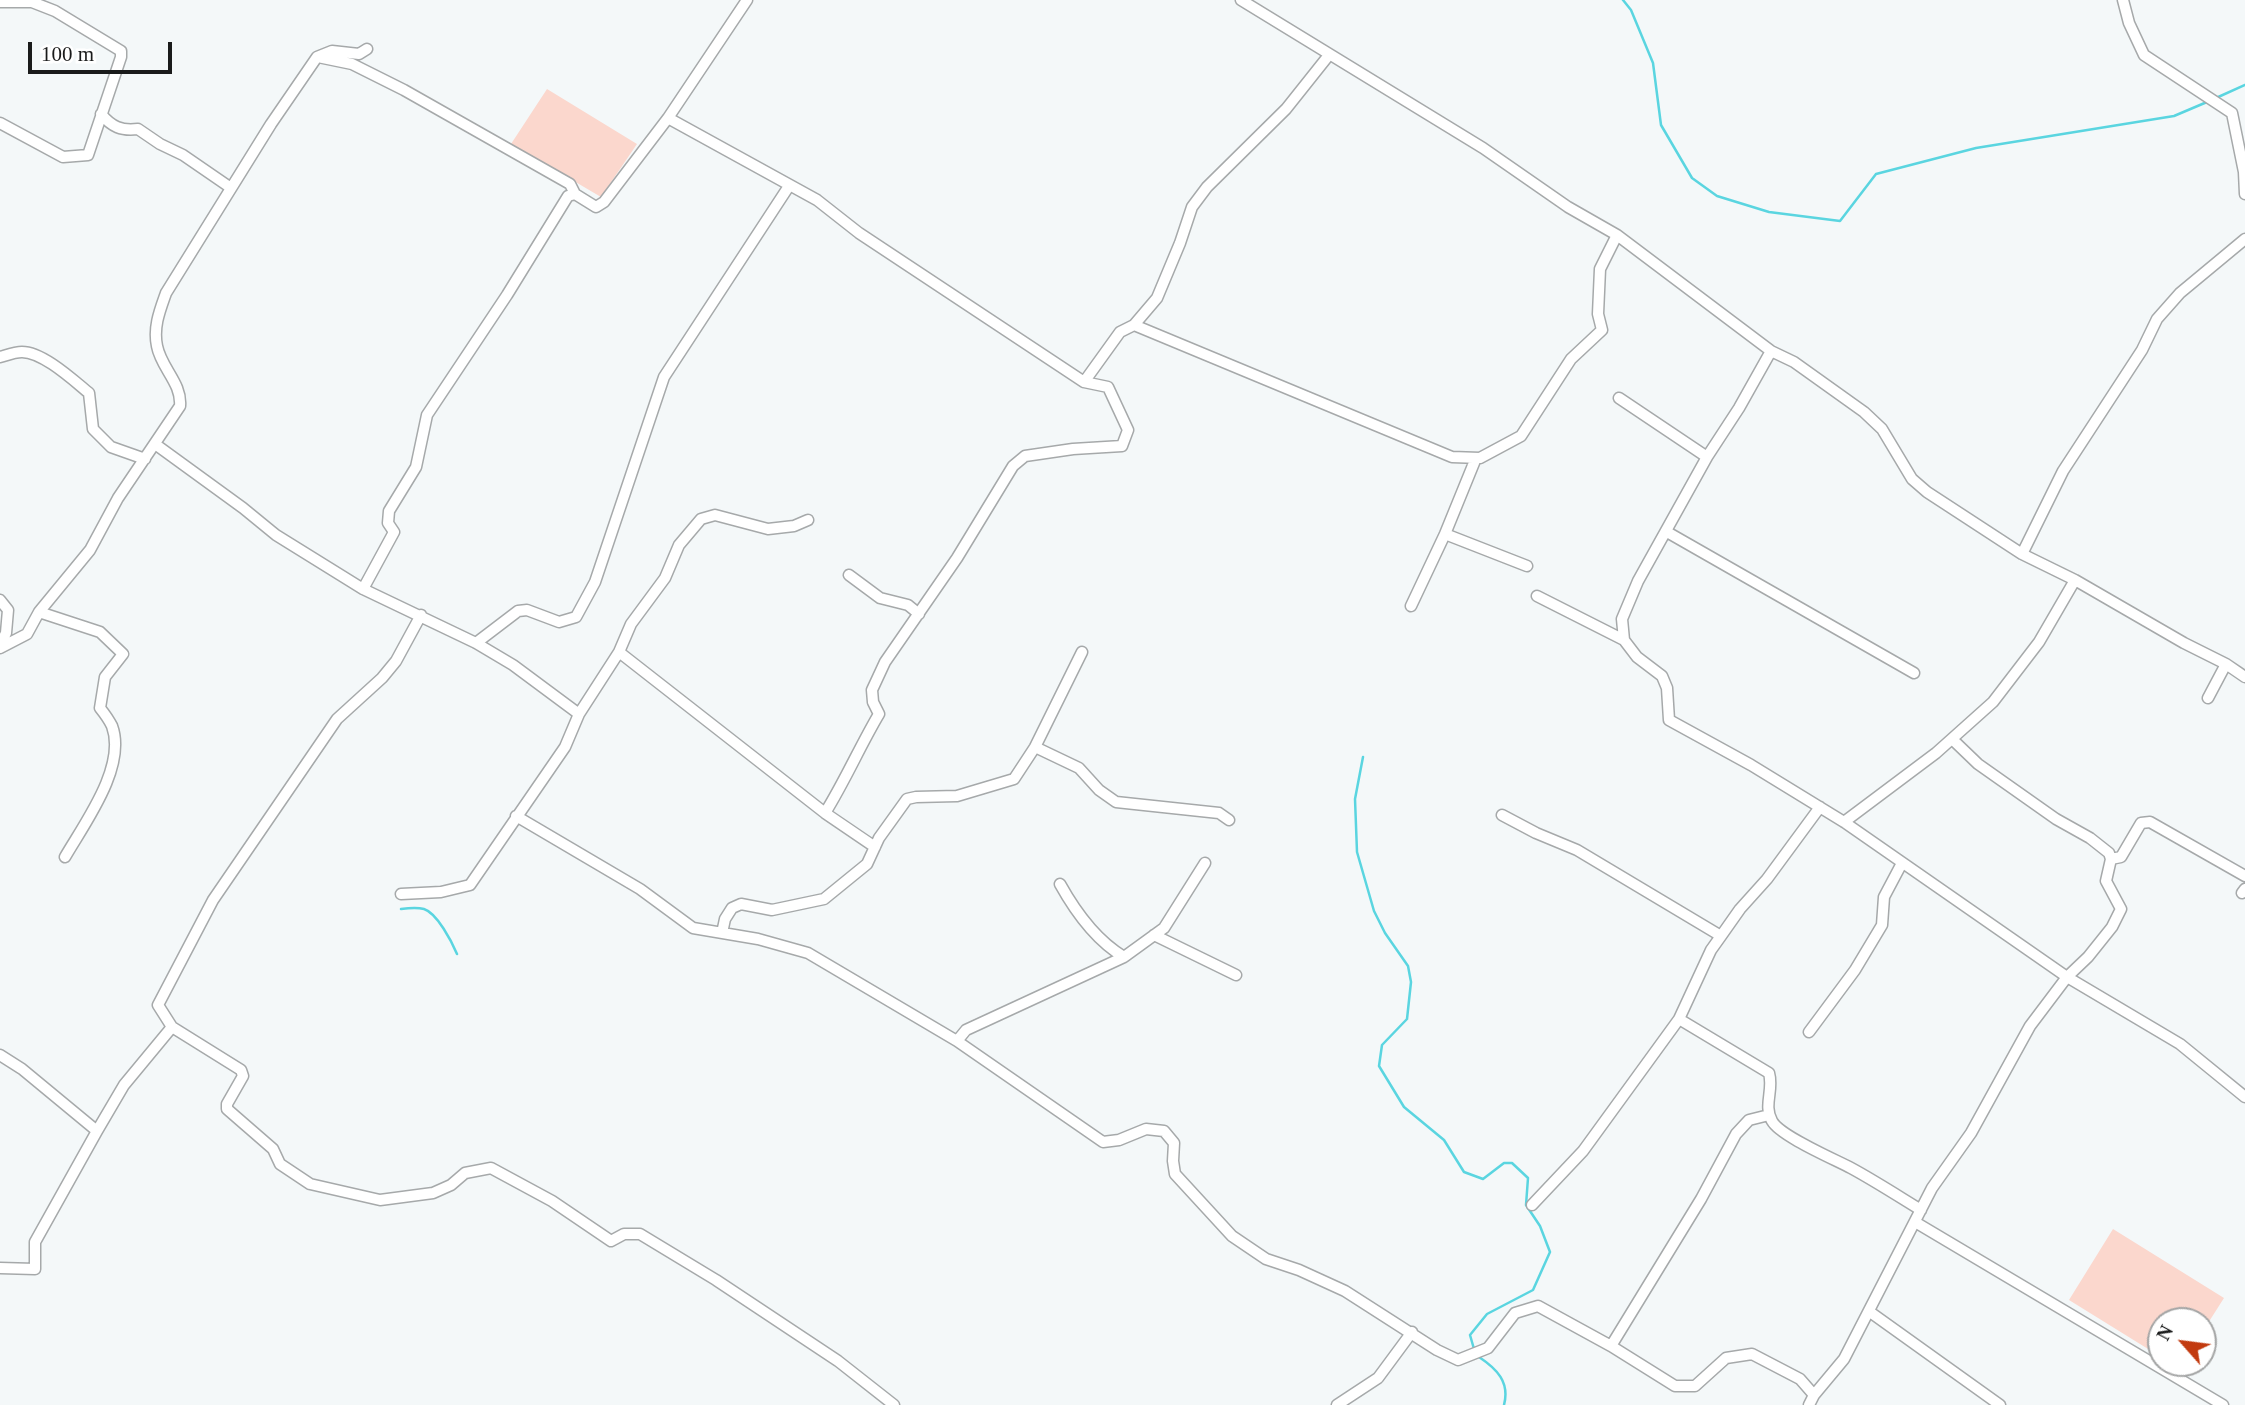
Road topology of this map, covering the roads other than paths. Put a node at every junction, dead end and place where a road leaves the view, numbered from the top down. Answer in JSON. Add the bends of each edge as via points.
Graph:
{"nodes":[{"id":1,"x":747,"y":0,"type":"edge"},
{"id":2,"x":1241,"y":0,"type":"edge"},
{"id":3,"x":2123,"y":0,"type":"edge"},
{"id":4,"x":0,"y":2,"type":"edge"},
{"id":5,"x":57,"y":6,"type":"edge"},
{"id":6,"x":367,"y":49,"type":"dead end"},
{"id":7,"x":1329,"y":55,"type":"junction"},
{"id":8,"x":317,"y":57,"type":"junction"},
{"id":9,"x":101,"y":114,"type":"junction"},
{"id":10,"x":668,"y":118,"type":"junction"},
{"id":11,"x":0,"y":123,"type":"edge"},
{"id":12,"x":789,"y":186,"type":"junction"},
{"id":13,"x":231,"y":188,"type":"junction"},
{"id":14,"x":575,"y":194,"type":"junction"},
{"id":15,"x":2245,"y":194,"type":"edge"},
{"id":16,"x":1617,"y":235,"type":"junction"},
{"id":17,"x":2245,"y":239,"type":"edge"},
{"id":18,"x":1134,"y":325,"type":"junction"},
{"id":19,"x":1771,"y":351,"type":"junction"},
{"id":20,"x":0,"y":357,"type":"edge"},
{"id":21,"x":1084,"y":382,"type":"junction"},
{"id":22,"x":1619,"y":398,"type":"dead end"},
{"id":23,"x":155,"y":444,"type":"junction"},
{"id":24,"x":1707,"y":457,"type":"junction"},
{"id":25,"x":145,"y":458,"type":"junction"},
{"id":26,"x":1475,"y":458,"type":"junction"},
{"id":27,"x":808,"y":520,"type":"dead end"},
{"id":28,"x":1667,"y":532,"type":"junction"},
{"id":29,"x":1446,"y":534,"type":"junction"},
{"id":30,"x":2022,"y":554,"type":"junction"},
{"id":31,"x":1527,"y":566,"type":"dead end"},
{"id":32,"x":849,"y":575,"type":"dead end"},
{"id":33,"x":2075,"y":580,"type":"junction"},
{"id":34,"x":363,"y":589,"type":"junction"},
{"id":35,"x":1537,"y":596,"type":"dead end"},
{"id":36,"x":0,"y":600,"type":"edge"},
{"id":37,"x":1411,"y":606,"type":"dead end"},
{"id":38,"x":39,"y":612,"type":"junction"},
{"id":39,"x":919,"y":614,"type":"junction"},
{"id":40,"x":421,"y":615,"type":"junction"},
{"id":41,"x":1624,"y":640,"type":"junction"},
{"id":42,"x":476,"y":643,"type":"junction"},
{"id":43,"x":0,"y":646,"type":"edge"},
{"id":44,"x":619,"y":652,"type":"junction"},
{"id":45,"x":1082,"y":652,"type":"dead end"},
{"id":46,"x":2226,"y":664,"type":"junction"},
{"id":47,"x":1913,"y":673,"type":"dead end"},
{"id":48,"x":2245,"y":677,"type":"edge"},
{"id":49,"x":2208,"y":698,"type":"dead end"},
{"id":50,"x":579,"y":714,"type":"junction"},
{"id":51,"x":1952,"y":739,"type":"junction"},
{"id":52,"x":1035,"y":747,"type":"junction"},
{"id":53,"x":1820,"y":807,"type":"junction"},
{"id":54,"x":825,"y":813,"type":"junction"},
{"id":55,"x":1502,"y":815,"type":"dead end"},
{"id":56,"x":516,"y":816,"type":"junction"},
{"id":57,"x":1229,"y":820,"type":"dead end"},
{"id":58,"x":1844,"y":822,"type":"junction"},
{"id":59,"x":875,"y":847,"type":"junction"},
{"id":60,"x":65,"y":857,"type":"dead end"},
{"id":61,"x":2111,"y":859,"type":"junction"},
{"id":62,"x":1205,"y":863,"type":"dead end"},
{"id":63,"x":1902,"y":863,"type":"junction"},
{"id":64,"x":2245,"y":876,"type":"edge"},
{"id":65,"x":1060,"y":884,"type":"dead end"},
{"id":66,"x":401,"y":894,"type":"dead end"},
{"id":67,"x":722,"y":933,"type":"junction"},
{"id":68,"x":1154,"y":935,"type":"junction"},
{"id":69,"x":1720,"y":936,"type":"junction"},
{"id":70,"x":1124,"y":957,"type":"junction"},
{"id":71,"x":1236,"y":975,"type":"dead end"},
{"id":72,"x":2067,"y":977,"type":"junction"},
{"id":73,"x":1679,"y":1018,"type":"junction"},
{"id":74,"x":172,"y":1027,"type":"junction"},
{"id":75,"x":1809,"y":1032,"type":"dead end"},
{"id":76,"x":957,"y":1041,"type":"junction"},
{"id":77,"x":0,"y":1055,"type":"edge"},
{"id":78,"x":2245,"y":1097,"type":"edge"},
{"id":79,"x":1769,"y":1115,"type":"junction"},
{"id":80,"x":97,"y":1131,"type":"junction"},
{"id":81,"x":1532,"y":1205,"type":"dead end"},
{"id":82,"x":1921,"y":1210,"type":"junction"},
{"id":83,"x":1915,"y":1222,"type":"junction"},
{"id":84,"x":0,"y":1269,"type":"edge"},
{"id":85,"x":1870,"y":1312,"type":"junction"},
{"id":86,"x":1412,"y":1332,"type":"junction"},
{"id":87,"x":1611,"y":1346,"type":"junction"},
{"id":88,"x":1811,"y":1400,"type":"edge"},
{"id":89,"x":894,"y":1405,"type":"edge"},
{"id":90,"x":1337,"y":1405,"type":"edge"},
{"id":91,"x":2000,"y":1405,"type":"edge"},
{"id":92,"x":2223,"y":1405,"type":"edge"}],
"edges":[{"from":1,"to":10,"type":"street"},
{"from":2,"to":7,"type":"street"},
{"from":3,"to":15,"type":"street","via":[[2144,55],[2232,113]]},
{"from":4,"to":5,"type":"street"},
{"from":5,"to":9,"type":"street","via":[[121,51]]},
{"from":6,"to":8,"type":"street","via":[[359,54],[332,51]]},
{"from":7,"to":16,"type":"street"},
{"from":7,"to":18,"type":"street","via":[[1286,109],[1192,207],[1157,298]]},
{"from":8,"to":13,"type":"street"},
{"from":8,"to":14,"type":"street","via":[[352,64],[404,90],[570,184]]},
{"from":9,"to":11,"type":"street","via":[[88,155],[63,158]]},
{"from":9,"to":13,"type":"street","via":[[124,131],[138,129]]},
{"from":10,"to":12,"type":"street"},
{"from":10,"to":14,"type":"street","via":[[604,202],[596,206]]},
{"from":12,"to":21,"type":"street","via":[[817,200]]},
{"from":12,"to":42,"type":"street","via":[[664,377],[596,582],[576,617],[559,622],[518,611]]},
{"from":13,"to":23,"type":"street","via":[[166,293],[157,317],[157,346],[181,395],[180,406]]},
{"from":14,"to":34,"type":"street","via":[[568,196],[427,415],[416,467],[390,511],[388,523],[394,531]]},
{"from":16,"to":19,"type":"street"},
{"from":16,"to":26,"type":"street","via":[[1600,269],[1602,330],[1571,359],[1521,436]]},
{"from":17,"to":30,"type":"street","via":[[2180,293],[2157,319],[2142,350],[2063,471]]},
{"from":18,"to":21,"type":"street","via":[[1121,332]]},
{"from":18,"to":26,"type":"street","via":[[1452,457]]},
{"from":19,"to":24,"type":"street"},
{"from":19,"to":30,"type":"street","via":[[1864,412],[1882,429],[1912,479],[1927,492]]},
{"from":20,"to":25,"type":"street","via":[[21,352],[35,355],[65,374],[89,393],[93,429],[111,447]]},
{"from":21,"to":39,"type":"street","via":[[1108,387],[1128,430],[1122,446],[1026,456],[1013,466]]},
{"from":22,"to":24,"type":"street"},
{"from":23,"to":25,"type":"street"},
{"from":23,"to":34,"type":"street","via":[[276,535]]},
{"from":24,"to":28,"type":"street"},
{"from":25,"to":38,"type":"street","via":[[90,550]]},
{"from":26,"to":29,"type":"street"},
{"from":27,"to":44,"type":"street","via":[[768,528],[715,515],[701,519],[679,545],[665,578],[631,624]]},
{"from":28,"to":41,"type":"street","via":[[1622,619]]},
{"from":28,"to":47,"type":"street"},
{"from":29,"to":31,"type":"street"},
{"from":29,"to":37,"type":"street"},
{"from":30,"to":33,"type":"street"},
{"from":32,"to":39,"type":"street","via":[[880,598],[908,605]]},
{"from":33,"to":46,"type":"street"},
{"from":33,"to":51,"type":"street","via":[[2039,642],[1993,702]]},
{"from":34,"to":40,"type":"street"},
{"from":35,"to":41,"type":"street"},
{"from":36,"to":43,"type":"street","via":[[8,610]]},
{"from":38,"to":43,"type":"street","via":[[27,634]]},
{"from":38,"to":60,"type":"street","via":[[100,632],[123,654],[105,677],[100,708],[112,727],[115,751],[107,785]]},
{"from":39,"to":54,"type":"street","via":[[885,662],[872,690],[879,714]]},
{"from":40,"to":42,"type":"street"},
{"from":40,"to":74,"type":"street","via":[[396,661],[337,719],[213,900],[158,1005]]},
{"from":41,"to":53,"type":"street","via":[[1662,676],[1669,720]]},
{"from":42,"to":50,"type":"street"},
{"from":44,"to":50,"type":"street"},
{"from":44,"to":54,"type":"street"},
{"from":45,"to":52,"type":"street"},
{"from":46,"to":48,"type":"street"},
{"from":46,"to":49,"type":"street"},
{"from":50,"to":56,"type":"street","via":[[565,747]]},
{"from":51,"to":58,"type":"street"},
{"from":51,"to":61,"type":"street","via":[[1978,764],[2090,838]]},
{"from":52,"to":57,"type":"street","via":[[1079,768],[1116,802],[1219,813]]},
{"from":52,"to":59,"type":"street","via":[[1014,779],[957,796],[907,799]]},
{"from":53,"to":58,"type":"street"},
{"from":53,"to":69,"type":"street"},
{"from":54,"to":59,"type":"street"},
{"from":55,"to":69,"type":"street","via":[[1577,850]]},
{"from":56,"to":66,"type":"street","via":[[470,885]]},
{"from":56,"to":67,"type":"street","via":[[640,889],[692,928]]},
{"from":58,"to":63,"type":"street"},
{"from":59,"to":67,"type":"street","via":[[867,864],[824,899],[772,911],[741,904],[732,908]]},
{"from":61,"to":64,"type":"street","via":[[2121,857],[2141,823],[2150,822]]},
{"from":61,"to":72,"type":"street","via":[[2106,881],[2121,909],[2112,927]]},
{"from":62,"to":68,"type":"street","via":[[1164,928]]},
{"from":63,"to":72,"type":"street"},
{"from":63,"to":75,"type":"street","via":[[1884,897],[1882,925]]},
{"from":65,"to":70,"type":"street","via":[[1073,907]]},
{"from":67,"to":76,"type":"street","via":[[808,953]]},
{"from":68,"to":70,"type":"street"},
{"from":68,"to":71,"type":"street"},
{"from":69,"to":73,"type":"street"},
{"from":70,"to":76,"type":"street","via":[[966,1030]]},
{"from":72,"to":78,"type":"street","via":[[2180,1044]]},
{"from":72,"to":82,"type":"street","via":[[2030,1026]]},
{"from":73,"to":79,"type":"street","via":[[1769,1073]]},
{"from":73,"to":81,"type":"street","via":[[1583,1151]]},
{"from":74,"to":80,"type":"street","via":[[124,1086]]},
{"from":74,"to":89,"type":"street","via":[[241,1070],[243,1076],[227,1109],[273,1149],[280,1164],[310,1184],[380,1200],[433,1193],[465,1173],[491,1167],[611,1241],[624,1234],[651,1240],[838,1361]]},
{"from":76,"to":86,"type":"street","via":[[1103,1142],[1146,1129],[1164,1131],[1174,1143],[1175,1174],[1232,1236],[1266,1259],[1345,1291]]},
{"from":77,"to":80,"type":"street"},
{"from":79,"to":82,"type":"street","via":[[1773,1124],[1822,1155]]},
{"from":79,"to":87,"type":"street","via":[[1749,1120],[1736,1134]]},
{"from":80,"to":84,"type":"street","via":[[35,1242],[35,1269]]},
{"from":82,"to":83,"type":"street"},
{"from":83,"to":85,"type":"street"},
{"from":83,"to":92,"type":"street"},
{"from":85,"to":88,"type":"street","via":[[1844,1359]]},
{"from":85,"to":91,"type":"street"},
{"from":86,"to":87,"type":"street","via":[[1458,1360],[1488,1348],[1516,1313],[1538,1306]]},
{"from":86,"to":90,"type":"street","via":[[1378,1378]]},
{"from":87,"to":88,"type":"street","via":[[1675,1385],[1695,1386],[1726,1358],[1752,1354],[1800,1379]]}]}
